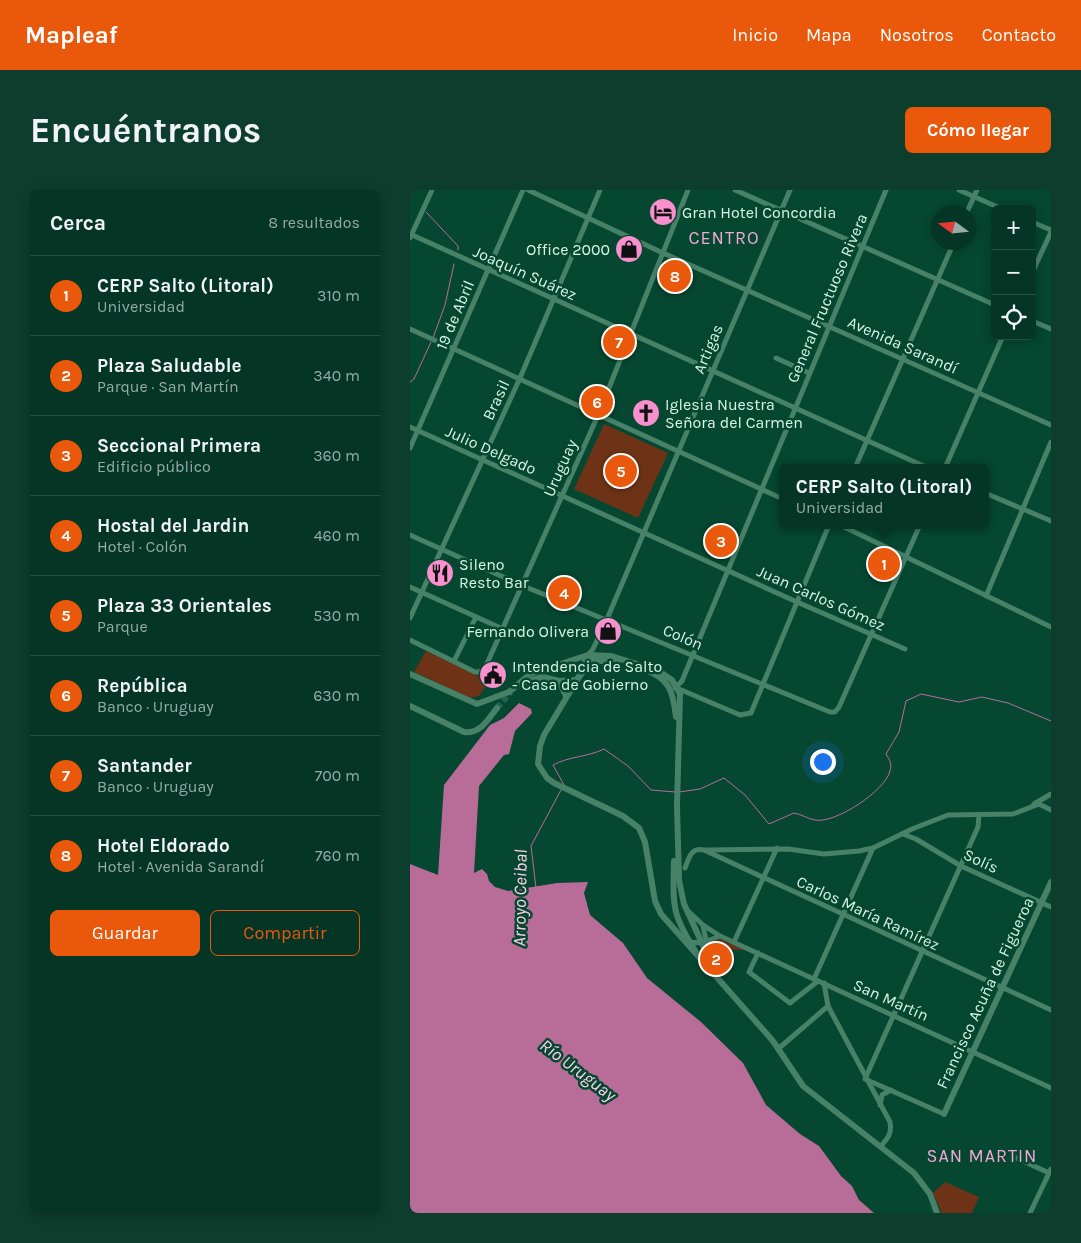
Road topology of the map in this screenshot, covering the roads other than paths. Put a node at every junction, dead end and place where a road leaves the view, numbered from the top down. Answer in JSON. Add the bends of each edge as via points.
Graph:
{"nodes":[{"id":1,"x":432,"y":190,"type":"edge"},
{"id":2,"x":523,"y":190,"type":"edge"},
{"id":3,"x":528,"y":190,"type":"edge"},
{"id":4,"x":600,"y":190,"type":"edge"},
{"id":5,"x":688,"y":190,"type":"edge"},
{"id":6,"x":734,"y":190,"type":"edge"},
{"id":7,"x":790,"y":190,"type":"edge"},
{"id":8,"x":886,"y":190,"type":"edge"},
{"id":9,"x":959,"y":190,"type":"edge"},
{"id":10,"x":977,"y":190,"type":"edge"},
{"id":11,"x":974,"y":197,"type":"junction"},
{"id":12,"x":970,"y":205,"type":"edge"},
{"id":13,"x":993,"y":205,"type":"edge"},
{"id":14,"x":780,"y":211,"type":"junction"},
{"id":15,"x":589,"y":219,"type":"junction"},
{"id":16,"x":1036,"y":224,"type":"edge"},
{"id":17,"x":1051,"y":231,"type":"edge"},
{"id":18,"x":410,"y":236,"type":"edge"},
{"id":19,"x":862,"y":247,"type":"junction"},
{"id":20,"x":950,"y":250,"type":"edge"},
{"id":21,"x":663,"y":253,"type":"junction"},
{"id":22,"x":1036,"y":264,"type":"edge"},
{"id":23,"x":488,"y":270,"type":"junction"},
{"id":24,"x":937,"y":280,"type":"junction"},
{"id":25,"x":746,"y":290,"type":"junction"},
{"id":26,"x":554,"y":300,"type":"junction"},
{"id":27,"x":991,"y":303,"type":"edge"},
{"id":28,"x":1036,"y":323,"type":"edge"},
{"id":29,"x":829,"y":326,"type":"junction"},
{"id":30,"x":1051,"y":329,"type":"edge"},
{"id":31,"x":411,"y":330,"type":"edge"},
{"id":32,"x":630,"y":334,"type":"junction"},
{"id":33,"x":1001,"y":340,"type":"edge"},
{"id":34,"x":455,"y":348,"type":"junction"},
{"id":35,"x":776,"y":358,"type":"dead end"},
{"id":36,"x":902,"y":358,"type":"junction"},
{"id":37,"x":712,"y":371,"type":"junction"},
{"id":38,"x":809,"y":373,"type":"junction"},
{"id":39,"x":520,"y":378,"type":"junction"},
{"id":40,"x":978,"y":392,"type":"junction"},
{"id":41,"x":795,"y":407,"type":"junction"},
{"id":42,"x":599,"y":413,"type":"junction"},
{"id":43,"x":1051,"y":425,"type":"edge"},
{"id":44,"x":410,"y":427,"type":"edge"},
{"id":45,"x":418,"y":431,"type":"junction"},
{"id":46,"x":868,"y":440,"type":"junction"},
{"id":47,"x":1051,"y":442,"type":"edge"},
{"id":48,"x":410,"y":448,"type":"edge"},
{"id":49,"x":678,"y":450,"type":"junction"},
{"id":50,"x":482,"y":459,"type":"junction"},
{"id":51,"x":857,"y":464,"type":"edge"},
{"id":52,"x":919,"y":464,"type":"edge"},
{"id":53,"x":947,"y":464,"type":"edge"},
{"id":54,"x":760,"y":489,"type":"junction"},
{"id":55,"x":562,"y":495,"type":"junction"},
{"id":56,"x":989,"y":496,"type":"edge"},
{"id":57,"x":779,"y":497,"type":"edge"},
{"id":58,"x":1022,"y":510,"type":"junction"},
{"id":59,"x":1051,"y":522,"type":"edge"},
{"id":60,"x":827,"y":529,"type":"edge"},
{"id":61,"x":848,"y":529,"type":"edge"},
{"id":62,"x":918,"y":529,"type":"edge"},
{"id":63,"x":643,"y":532,"type":"junction"},
{"id":64,"x":410,"y":535,"type":"edge"},
{"id":65,"x":442,"y":549,"type":"junction"},
{"id":66,"x":906,"y":557,"type":"junction"},
{"id":67,"x":726,"y":570,"type":"junction"},
{"id":68,"x":522,"y":585,"type":"junction"},
{"id":69,"x":410,"y":587,"type":"edge"},
{"id":70,"x":423,"y":592,"type":"junction"},
{"id":71,"x":986,"y":596,"type":"junction"},
{"id":72,"x":797,"y":602,"type":"junction"},
{"id":73,"x":476,"y":616,"type":"junction"},
{"id":74,"x":410,"y":618,"type":"edge"},
{"id":75,"x":607,"y":619,"type":"junction"},
{"id":76,"x":1051,"y":627,"type":"edge"},
{"id":77,"x":502,"y":629,"type":"junction"},
{"id":78,"x":873,"y":635,"type":"junction"},
{"id":79,"x":410,"y":640,"type":"edge"},
{"id":80,"x":905,"y":649,"type":"dead end"},
{"id":81,"x":692,"y":654,"type":"junction"},
{"id":82,"x":590,"y":658,"type":"junction"},
{"id":83,"x":454,"y":662,"type":"junction"},
{"id":84,"x":410,"y":674,"type":"edge"},
{"id":85,"x":577,"y":680,"type":"junction"},
{"id":86,"x":558,"y":681,"type":"junction"},
{"id":87,"x":525,"y":682,"type":"dead end"},
{"id":88,"x":764,"y":684,"type":"junction"},
{"id":89,"x":677,"y":690,"type":"junction"},
{"id":90,"x":566,"y":696,"type":"junction"},
{"id":91,"x":410,"y":706,"type":"edge"},
{"id":92,"x":497,"y":708,"type":"tunnel mouth"},
{"id":93,"x":1051,"y":794,"type":"edge"},
{"id":94,"x":1032,"y":806,"type":"junction"},
{"id":95,"x":1051,"y":810,"type":"edge"},
{"id":96,"x":979,"y":815,"type":"junction"},
{"id":97,"x":677,"y":817,"type":"junction"},
{"id":98,"x":903,"y":834,"type":"junction"},
{"id":99,"x":777,"y":848,"type":"junction"},
{"id":100,"x":873,"y":848,"type":"junction"},
{"id":101,"x":704,"y":850,"type":"junction"},
{"id":102,"x":961,"y":866,"type":"junction"},
{"id":103,"x":685,"y":868,"type":"dead end"},
{"id":104,"x":763,"y":879,"type":"junction"},
{"id":105,"x":1051,"y":882,"type":"edge"},
{"id":106,"x":1042,"y":903,"type":"junction"},
{"id":107,"x":1051,"y":907,"type":"edge"},
{"id":108,"x":687,"y":910,"type":"junction"},
{"id":109,"x":844,"y":916,"type":"junction"},
{"id":110,"x":703,"y":925,"type":"junction"},
{"id":111,"x":720,"y":936,"type":"junction"},
{"id":112,"x":680,"y":939,"type":"junction"},
{"id":113,"x":704,"y":942,"type":"junction"},
{"id":114,"x":734,"y":942,"type":"junction"},
{"id":115,"x":690,"y":943,"type":"junction"},
{"id":116,"x":922,"y":952,"type":"junction"},
{"id":117,"x":758,"y":953,"type":"junction"},
{"id":118,"x":707,"y":964,"type":"junction"},
{"id":119,"x":816,"y":980,"type":"junction"},
{"id":120,"x":824,"y":983,"type":"junction"},
{"id":121,"x":1001,"y":988,"type":"junction"},
{"id":122,"x":1051,"y":1002,"type":"edge"},
{"id":123,"x":828,"y":1006,"type":"junction"},
{"id":124,"x":1050,"y":1009,"type":"edge"},
{"id":125,"x":894,"y":1015,"type":"junction"},
{"id":126,"x":778,"y":1049,"type":"junction"},
{"id":127,"x":973,"y":1051,"type":"junction"},
{"id":128,"x":865,"y":1079,"type":"junction"},
{"id":129,"x":1051,"y":1088,"type":"edge"},
{"id":130,"x":891,"y":1090,"type":"junction"},
{"id":131,"x":880,"y":1106,"type":"junction"},
{"id":132,"x":944,"y":1114,"type":"joint"},
{"id":133,"x":880,"y":1146,"type":"junction"},
{"id":134,"x":1012,"y":1156,"type":"dead end"},
{"id":135,"x":1050,"y":1171,"type":"edge"},
{"id":136,"x":937,"y":1213,"type":"edge"},
{"id":137,"x":1030,"y":1213,"type":"edge"}],
"edges":[{"from":1,"to":18,"type":"street"},
{"from":2,"to":23,"type":"street","name":"19 de Abril"},
{"from":3,"to":15,"type":"street","name":"Avenida Sarandí"},
{"from":4,"to":15,"type":"street","name":"Brasil"},
{"from":5,"to":21,"type":"street","name":"Uruguay"},
{"from":6,"to":14,"type":"street"},
{"from":7,"to":14,"type":"street","name":"Artigas"},
{"from":8,"to":19,"type":"street","name":"General Fructuoso Rivera"},
{"from":9,"to":11,"type":"street"},
{"from":10,"to":11,"type":"street"},
{"from":11,"to":12,"type":"street"},
{"from":11,"to":13,"type":"street"},
{"from":14,"to":19,"type":"street"},
{"from":14,"to":25,"type":"street","name":"Artigas"},
{"from":15,"to":21,"type":"street","name":"Avenida Sarandí"},
{"from":15,"to":26,"type":"street","name":"Brasil"},
{"from":16,"to":17,"type":"street"},
{"from":17,"to":22,"type":"street"},
{"from":18,"to":23,"type":"street","name":"Joaquín Suárez"},
{"from":19,"to":24,"type":"street"},
{"from":19,"to":29,"type":"street","name":"General Fructuoso Rivera"},
{"from":20,"to":24,"type":"street"},
{"from":21,"to":25,"type":"street","name":"Avenida Sarandí"},
{"from":21,"to":32,"type":"street","name":"Uruguay"},
{"from":23,"to":26,"type":"street","name":"Joaquín Suárez"},
{"from":23,"to":34,"type":"street","name":"19 de Abril"},
{"from":24,"to":27,"type":"street"},
{"from":24,"to":36,"type":"street"},
{"from":25,"to":29,"type":"street","name":"Avenida Sarandí"},
{"from":25,"to":37,"type":"street","name":"Artigas"},
{"from":26,"to":32,"type":"street","name":"Joaquín Suárez"},
{"from":26,"to":39,"type":"street","name":"Brasil"},
{"from":28,"to":30,"type":"street"},
{"from":29,"to":36,"type":"street","name":"Avenida Sarandí"},
{"from":29,"to":38,"type":"street","name":"General Fructuoso Rivera"},
{"from":31,"to":34,"type":"street"},
{"from":32,"to":37,"type":"street","name":"Joaquín Suárez"},
{"from":32,"to":42,"type":"street","name":"Uruguay"},
{"from":33,"to":40,"type":"street"},
{"from":34,"to":39,"type":"street"},
{"from":34,"to":45,"type":"street","name":"19 de Abril"},
{"from":35,"to":38,"type":"street"},
{"from":36,"to":40,"type":"street","name":"Avenida Sarandí"},
{"from":36,"to":46,"type":"street"},
{"from":37,"to":41,"type":"street","name":"Joaquín Suárez"},
{"from":37,"to":49,"type":"street","name":"Artigas"},
{"from":38,"to":41,"type":"street","name":"General Fructuoso Rivera"},
{"from":39,"to":42,"type":"street"},
{"from":39,"to":50,"type":"street","name":"Brasil"},
{"from":40,"to":43,"type":"street","name":"Avenida Sarandí"},
{"from":40,"to":53,"type":"street"},
{"from":41,"to":46,"type":"street","name":"Joaquín Suárez"},
{"from":41,"to":54,"type":"street","name":"General Fructuoso Rivera"},
{"from":42,"to":49,"type":"street"},
{"from":42,"to":55,"type":"street","name":"Uruguay"},
{"from":44,"to":45,"type":"street","name":"Julio Delgado"},
{"from":45,"to":48,"type":"street","name":"19 de Abril"},
{"from":45,"to":50,"type":"street","name":"Julio Delgado"},
{"from":46,"to":51,"type":"street"},
{"from":46,"to":52,"type":"street","name":"Joaquín Suárez"},
{"from":47,"to":58,"type":"street"},
{"from":49,"to":54,"type":"street"},
{"from":49,"to":63,"type":"street","name":"Artigas"},
{"from":50,"to":55,"type":"street","name":"Julio Delgado"},
{"from":50,"to":65,"type":"street","name":"Brasil"},
{"from":54,"to":57,"type":"street"},
{"from":54,"to":67,"type":"street","name":"General Fructuoso Rivera"},
{"from":55,"to":63,"type":"street","name":"Juan Carlos Gómez"},
{"from":55,"to":68,"type":"street","name":"Uruguay"},
{"from":56,"to":58,"type":"street"},
{"from":58,"to":59,"type":"street"},
{"from":58,"to":71,"type":"street"},
{"from":60,"to":72,"type":"street"},
{"from":61,"to":66,"type":"street"},
{"from":62,"to":66,"type":"street"},
{"from":63,"to":67,"type":"street","name":"Juan Carlos Gómez"},
{"from":63,"to":75,"type":"street","name":"Artigas"},
{"from":64,"to":65,"type":"street","name":"Colón"},
{"from":65,"to":68,"type":"street","name":"Colón"},
{"from":65,"to":70,"type":"street","name":"Brasil"},
{"from":66,"to":71,"type":"street"},
{"from":66,"to":78,"type":"street"},
{"from":67,"to":72,"type":"street","name":"Juan Carlos Gómez"},
{"from":67,"to":81,"type":"street","name":"General Fructuoso Rivera"},
{"from":68,"to":75,"type":"street","name":"Colón"},
{"from":68,"to":77,"type":"street","name":"Uruguay"},
{"from":69,"to":70,"type":"street"},
{"from":70,"to":73,"type":"street"},
{"from":70,"to":74,"type":"street","name":"Brasil"},
{"from":71,"to":76,"type":"street"},
{"from":72,"to":78,"type":"street","name":"Juan Carlos Gómez"},
{"from":72,"to":88,"type":"street"},
{"from":73,"to":77,"type":"street"},
{"from":73,"to":83,"type":"street"},
{"from":75,"to":81,"type":"street","name":"Colón"},
{"from":75,"to":82,"type":"street","name":"Artigas"},
{"from":77,"to":83,"type":"street","name":"Uruguay","via":[[482,670],[475,672]]},
{"from":78,"to":80,"type":"street","name":"Juan Carlos Gómez"},
{"from":78,"to":88,"type":"street","name":"Colón","via":[[835,712]]},
{"from":79,"to":83,"type":"street"},
{"from":81,"to":88,"type":"street","name":"Colón"},
{"from":81,"to":89,"type":"street","name":"General Fructuoso Rivera"},
{"from":82,"to":84,"type":"street","via":[[530,674],[509,692],[478,704]]},
{"from":82,"to":85,"type":"street"},
{"from":82,"to":89,"type":"street","via":[[611,656],[650,667],[664,674]]},
{"from":85,"to":86,"type":"street"},
{"from":85,"to":90,"type":"street"},
{"from":86,"to":87,"type":"street","via":[[543,677]]},
{"from":86,"to":90,"type":"street"},
{"from":88,"to":89,"type":"street","via":[[751,713],[740,715]]},
{"from":89,"to":97,"type":"street"},
{"from":90,"to":112,"type":"street","via":[[544,735],[538,755],[541,770],[554,783],[623,816],[639,828],[645,842],[657,908]]},
{"from":91,"to":92,"type":"street","via":[[470,733],[482,726]]},
{"from":93,"to":94,"type":"street"},
{"from":94,"to":95,"type":"street","via":[[1045,805]]},
{"from":94,"to":96,"type":"street","via":[[1014,814]]},
{"from":96,"to":98,"type":"street","via":[[948,815]]},
{"from":96,"to":102,"type":"street","via":[[978,827]]},
{"from":97,"to":108,"type":"street","via":[[679,880]]},
{"from":97,"to":115,"type":"street","via":[[674,911]]},
{"from":98,"to":100,"type":"street"},
{"from":98,"to":102,"type":"street","name":"Solís"},
{"from":99,"to":100,"type":"street","via":[[824,854]]},
{"from":99,"to":101,"type":"street"},
{"from":99,"to":104,"type":"street"},
{"from":100,"to":109,"type":"street"},
{"from":101,"to":103,"type":"street","via":[[692,852]]},
{"from":101,"to":104,"type":"street","name":"Carlos María Ramírez"},
{"from":102,"to":106,"type":"street","name":"Solís"},
{"from":102,"to":116,"type":"street"},
{"from":104,"to":109,"type":"street","name":"Carlos María Ramírez"},
{"from":104,"to":114,"type":"street"},
{"from":105,"to":106,"type":"street","name":"Francisco Acuña de Figueroa"},
{"from":106,"to":107,"type":"street","name":"Solís"},
{"from":106,"to":121,"type":"street","name":"Francisco Acuña de Figueroa"},
{"from":108,"to":110,"type":"street","name":"San Martín"},
{"from":108,"to":113,"type":"street"},
{"from":109,"to":116,"type":"street","name":"Carlos María Ramírez"},
{"from":109,"to":119,"type":"street"},
{"from":110,"to":111,"type":"street","name":"San Martín"},
{"from":110,"to":113,"type":"street"},
{"from":111,"to":113,"type":"street"},
{"from":111,"to":114,"type":"street","name":"San Martín"},
{"from":112,"to":115,"type":"street"},
{"from":112,"to":118,"type":"street"},
{"from":113,"to":115,"type":"street"},
{"from":113,"to":118,"type":"street"},
{"from":114,"to":117,"type":"street","name":"San Martín"},
{"from":115,"to":118,"type":"street"},
{"from":116,"to":121,"type":"street","name":"Carlos María Ramírez"},
{"from":116,"to":125,"type":"street"},
{"from":117,"to":119,"type":"street","name":"San Martín"},
{"from":117,"to":119,"type":"street","via":[[749,972],[790,1003]]},
{"from":118,"to":126,"type":"street"},
{"from":119,"to":120,"type":"street","name":"San Martín"},
{"from":120,"to":123,"type":"street"},
{"from":120,"to":125,"type":"street","name":"San Martín"},
{"from":121,"to":124,"type":"street","name":"Carlos María Ramírez"},
{"from":121,"to":127,"type":"street","name":"Francisco Acuña de Figueroa"},
{"from":122,"to":124,"type":"street"},
{"from":123,"to":126,"type":"street"},
{"from":123,"to":128,"type":"street"},
{"from":125,"to":127,"type":"street","name":"San Martín"},
{"from":125,"to":128,"type":"street"},
{"from":126,"to":133,"type":"street","via":[[803,1086]]},
{"from":127,"to":129,"type":"street","name":"San Martín"},
{"from":127,"to":132,"type":"street","name":"Francisco Acuña de Figueroa"},
{"from":128,"to":130,"type":"street"},
{"from":128,"to":131,"type":"street"},
{"from":130,"to":131,"type":"street","via":[[882,1095]]},
{"from":130,"to":132,"type":"street"},
{"from":131,"to":133,"type":"street","via":[[891,1130]]},
{"from":133,"to":136,"type":"street","via":[[923,1183]]},
{"from":134,"to":135,"type":"street"},
{"from":135,"to":137,"type":"street"}]}
